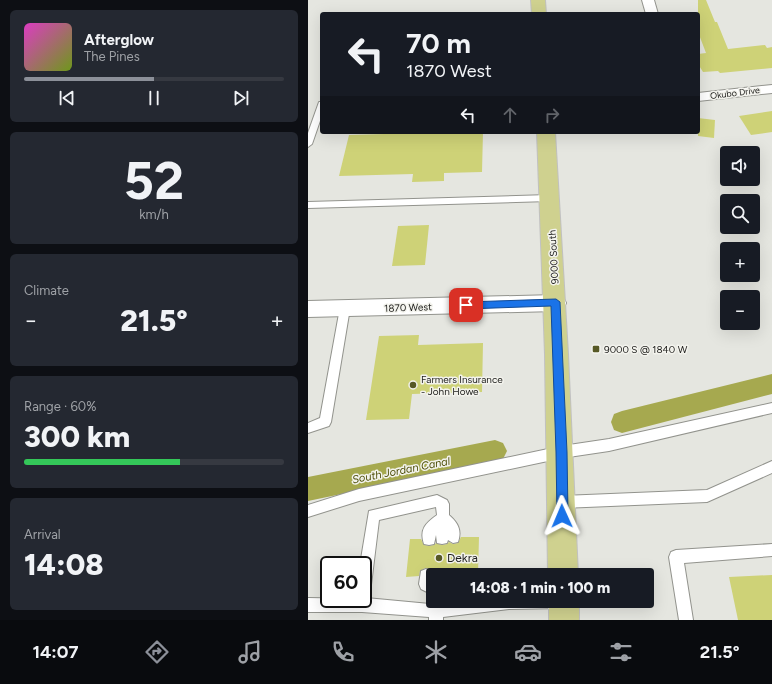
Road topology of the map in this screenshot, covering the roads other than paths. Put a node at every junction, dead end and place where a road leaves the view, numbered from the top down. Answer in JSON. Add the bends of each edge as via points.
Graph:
{"nodes":[{"id":1,"x":538,"y":0,"type":"edge"},
{"id":2,"x":648,"y":0,"type":"edge"},
{"id":3,"x":539,"y":12,"type":"edge"},
{"id":4,"x":651,"y":12,"type":"edge"},
{"id":5,"x":772,"y":88,"type":"edge"},
{"id":6,"x":700,"y":97,"type":"edge"},
{"id":7,"x":320,"y":114,"type":"edge"},
{"id":8,"x":546,"y":134,"type":"edge"},
{"id":9,"x":308,"y":144,"type":"edge"},
{"id":10,"x":549,"y":198,"type":"junction"},
{"id":11,"x":308,"y":205,"type":"edge"},
{"id":12,"x":556,"y":302,"type":"junction"},
{"id":13,"x":345,"y":308,"type":"junction"},
{"id":14,"x":308,"y":309,"type":"edge"},
{"id":15,"x":772,"y":408,"type":"edge"},
{"id":16,"x":308,"y":428,"type":"edge"},
{"id":17,"x":562,"y":452,"type":"junction"},
{"id":18,"x":772,"y":467,"type":"edge"},
{"id":19,"x":562,"y":502,"type":"junction"},
{"id":20,"x":308,"y":511,"type":"edge"},
{"id":21,"x":443,"y":518,"type":"junction"},
{"id":22,"x":772,"y":550,"type":"edge"},
{"id":23,"x":367,"y":556,"type":"edge"},
{"id":24,"x":563,"y":568,"type":"edge"},
{"id":25,"x":372,"y":601,"type":"edge"},
{"id":26,"x":320,"y":604,"type":"edge"},
{"id":27,"x":308,"y":605,"type":"edge"},
{"id":28,"x":461,"y":608,"type":"edge"},
{"id":29,"x":564,"y":608,"type":"edge"},
{"id":30,"x":437,"y":611,"type":"edge"},
{"id":31,"x":564,"y":620,"type":"edge"},
{"id":32,"x":686,"y":620,"type":"edge"}],
"edges":[{"from":1,"to":3,"type":"main road"},
{"from":2,"to":4,"type":"street"},
{"from":5,"to":6,"type":"street","name":"Okubo Drive"},
{"from":7,"to":9,"type":"lane"},
{"from":8,"to":10,"type":"main road","name":"9000 South"},
{"from":10,"to":11,"type":"lane"},
{"from":10,"to":12,"type":"main road","name":"9000 South"},
{"from":12,"to":13,"type":"street","name":"1870 West"},
{"from":12,"to":17,"type":"main road","name":"9000 South"},
{"from":13,"to":14,"type":"street","name":"1870 West"},
{"from":13,"to":16,"type":"lane","via":[[325,422]]},
{"from":15,"to":17,"type":"lane","via":[[610,445]]},
{"from":17,"to":19,"type":"main road","name":"9000 South"},
{"from":17,"to":20,"type":"lane","via":[[359,495]]},
{"from":18,"to":19,"type":"lane","via":[[707,496]]},
{"from":19,"to":24,"type":"main road","name":"9000 South"},
{"from":21,"to":21,"type":"lane","via":[[453,526],[441,538],[430,528]]},
{"from":21,"to":23,"type":"lane","via":[[443,504],[437,501],[372,515]]},
{"from":22,"to":32,"type":"lane","via":[[676,557]]},
{"from":25,"to":30,"type":"lane"},
{"from":26,"to":27,"type":"lane"},
{"from":28,"to":30,"type":"lane"},
{"from":29,"to":31,"type":"main road"}]}
